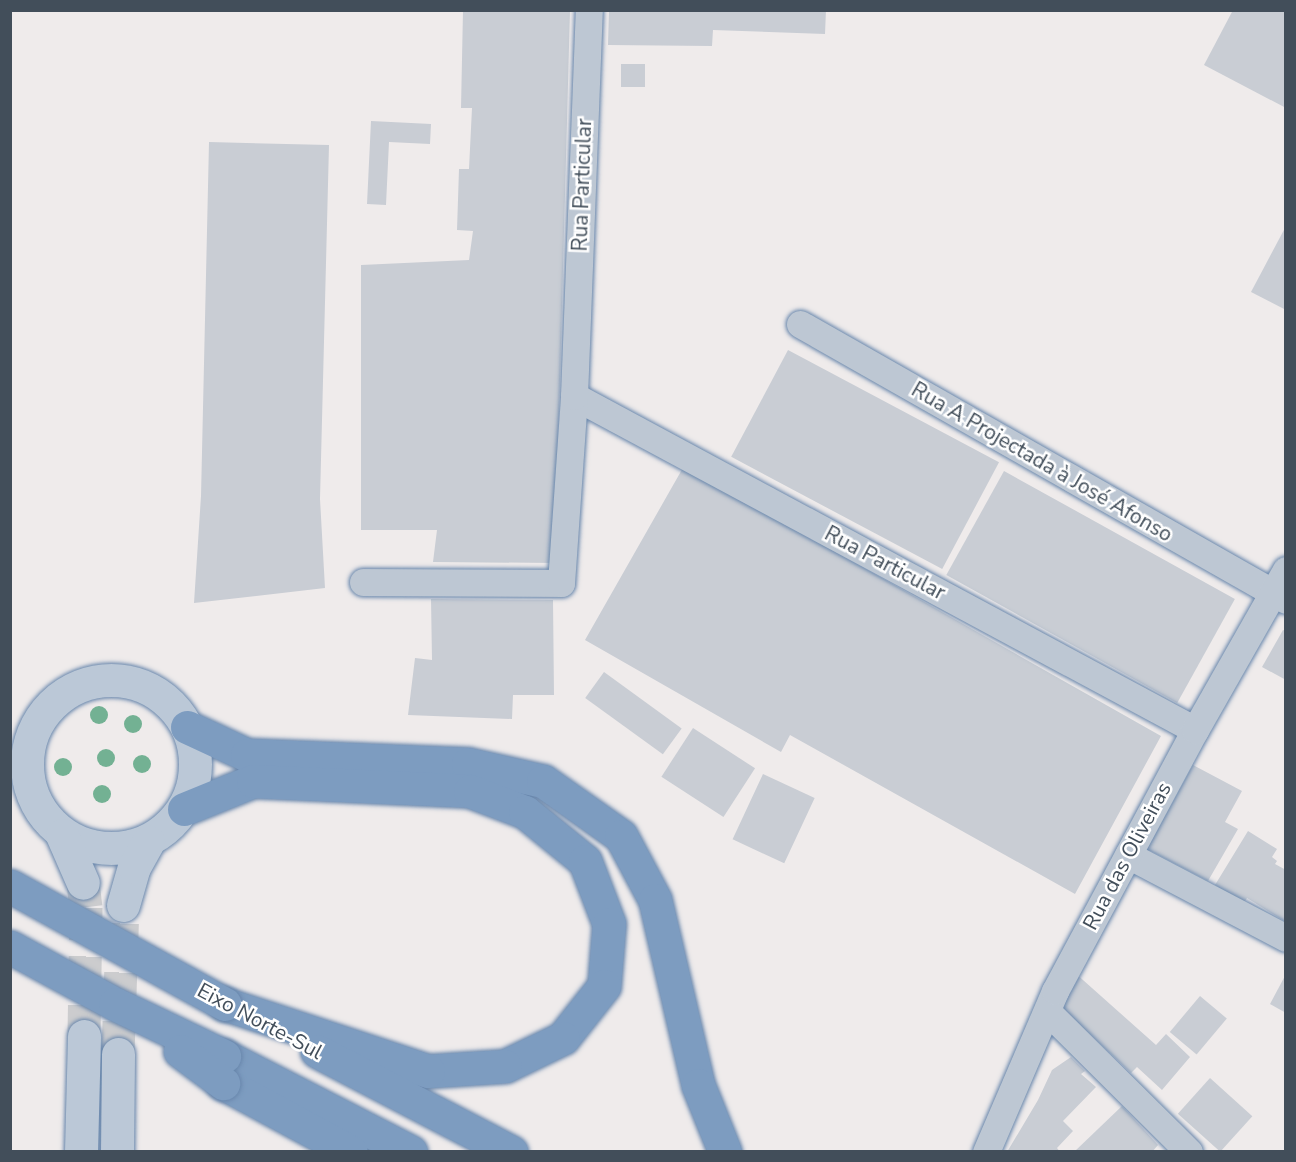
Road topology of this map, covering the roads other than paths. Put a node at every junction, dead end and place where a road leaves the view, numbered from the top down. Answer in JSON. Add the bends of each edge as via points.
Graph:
{"nodes":[{"id":1,"x":588,"y":10,"type":"edge"},
{"id":2,"x":800,"y":324,"type":"dead end"},
{"id":3,"x":574,"y":396,"type":"junction"},
{"id":4,"x":1286,"y":570,"type":"edge"},
{"id":5,"x":363,"y":582,"type":"dead end"},
{"id":6,"x":1279,"y":597,"type":"edge"},
{"id":7,"x":45,"y":710,"type":"junction"},
{"id":8,"x":188,"y":727,"type":"junction"},
{"id":9,"x":10,"y":730,"type":"edge"},
{"id":10,"x":1195,"y":730,"type":"junction"},
{"id":11,"x":23,"y":797,"type":"edge"},
{"id":12,"x":184,"y":809,"type":"junction"},
{"id":13,"x":62,"y":835,"type":"junction"},
{"id":14,"x":148,"y":842,"type":"junction"},
{"id":15,"x":1128,"y":855,"type":"junction"},
{"id":16,"x":83,"y":883,"type":"tunnel mouth"},
{"id":17,"x":10,"y":886,"type":"edge"},
{"id":18,"x":123,"y":905,"type":"tunnel mouth"},
{"id":19,"x":1286,"y":938,"type":"edge"},
{"id":20,"x":10,"y":947,"type":"edge"},
{"id":21,"x":225,"y":1004,"type":"junction"},
{"id":22,"x":1047,"y":1011,"type":"junction"},
{"id":23,"x":84,"y":1036,"type":"tunnel mouth"},
{"id":24,"x":118,"y":1054,"type":"tunnel mouth"},
{"id":25,"x":224,"y":1069,"type":"junction"},
{"id":26,"x":81,"y":1152,"type":"edge"},
{"id":27,"x":117,"y":1152,"type":"edge"},
{"id":28,"x":351,"y":1152,"type":"edge"},
{"id":29,"x":411,"y":1152,"type":"edge"},
{"id":30,"x":511,"y":1152,"type":"edge"},
{"id":31,"x":725,"y":1152,"type":"edge"},
{"id":32,"x":986,"y":1152,"type":"edge"},
{"id":33,"x":1190,"y":1152,"type":"edge"}],
"edges":[{"from":1,"to":3,"type":"street","name":"Rua Particular"},
{"from":2,"to":6,"type":"street","name":"Rua A Projectada à José Afonso"},
{"from":3,"to":5,"type":"street","name":"Rua Particular","via":[[561,583]]},
{"from":3,"to":10,"type":"street","name":"Rua Particular"},
{"from":4,"to":6,"type":"street","name":"Rua das Oliveiras"},
{"from":6,"to":10,"type":"street","name":"Rua das Oliveiras"},
{"from":7,"to":8,"type":"street","via":[[71,688],[104,679],[147,688],[167,700]]},
{"from":7,"to":9,"type":"street"},
{"from":7,"to":11,"type":"street","via":[[29,740]]},
{"from":8,"to":12,"type":"street","via":[[196,754],[194,783]]},
{"from":8,"to":31,"type":"highway","via":[[247,755],[468,764],[543,781],[621,836],[655,900],[698,1085]]},
{"from":10,"to":15,"type":"street","name":"Rua das Oliveiras"},
{"from":11,"to":13,"type":"street"},
{"from":12,"to":14,"type":"street"},
{"from":12,"to":21,"type":"highway","via":[[253,781],[470,791],[525,812],[585,861],[609,924],[603,986],[563,1038],[505,1066],[428,1071]]},
{"from":13,"to":14,"type":"street","via":[[89,847],[119,850]]},
{"from":13,"to":16,"type":"street"},
{"from":14,"to":18,"type":"street","via":[[134,867]]},
{"from":15,"to":19,"type":"street"},
{"from":15,"to":22,"type":"street","name":"Rua das Oliveiras"},
{"from":17,"to":21,"type":"highway","name":"Eixo Norte-Sul","bridge":true},
{"from":20,"to":25,"type":"highway","bridge":true},
{"from":21,"to":30,"type":"highway","name":"Eixo Norte-Sul"},
{"from":22,"to":32,"type":"street","name":"Rua das Oliveiras"},
{"from":22,"to":33,"type":"street"},
{"from":23,"to":26,"type":"street"},
{"from":24,"to":27,"type":"street"},
{"from":25,"to":28,"type":"highway"},
{"from":25,"to":29,"type":"highway"}]}
